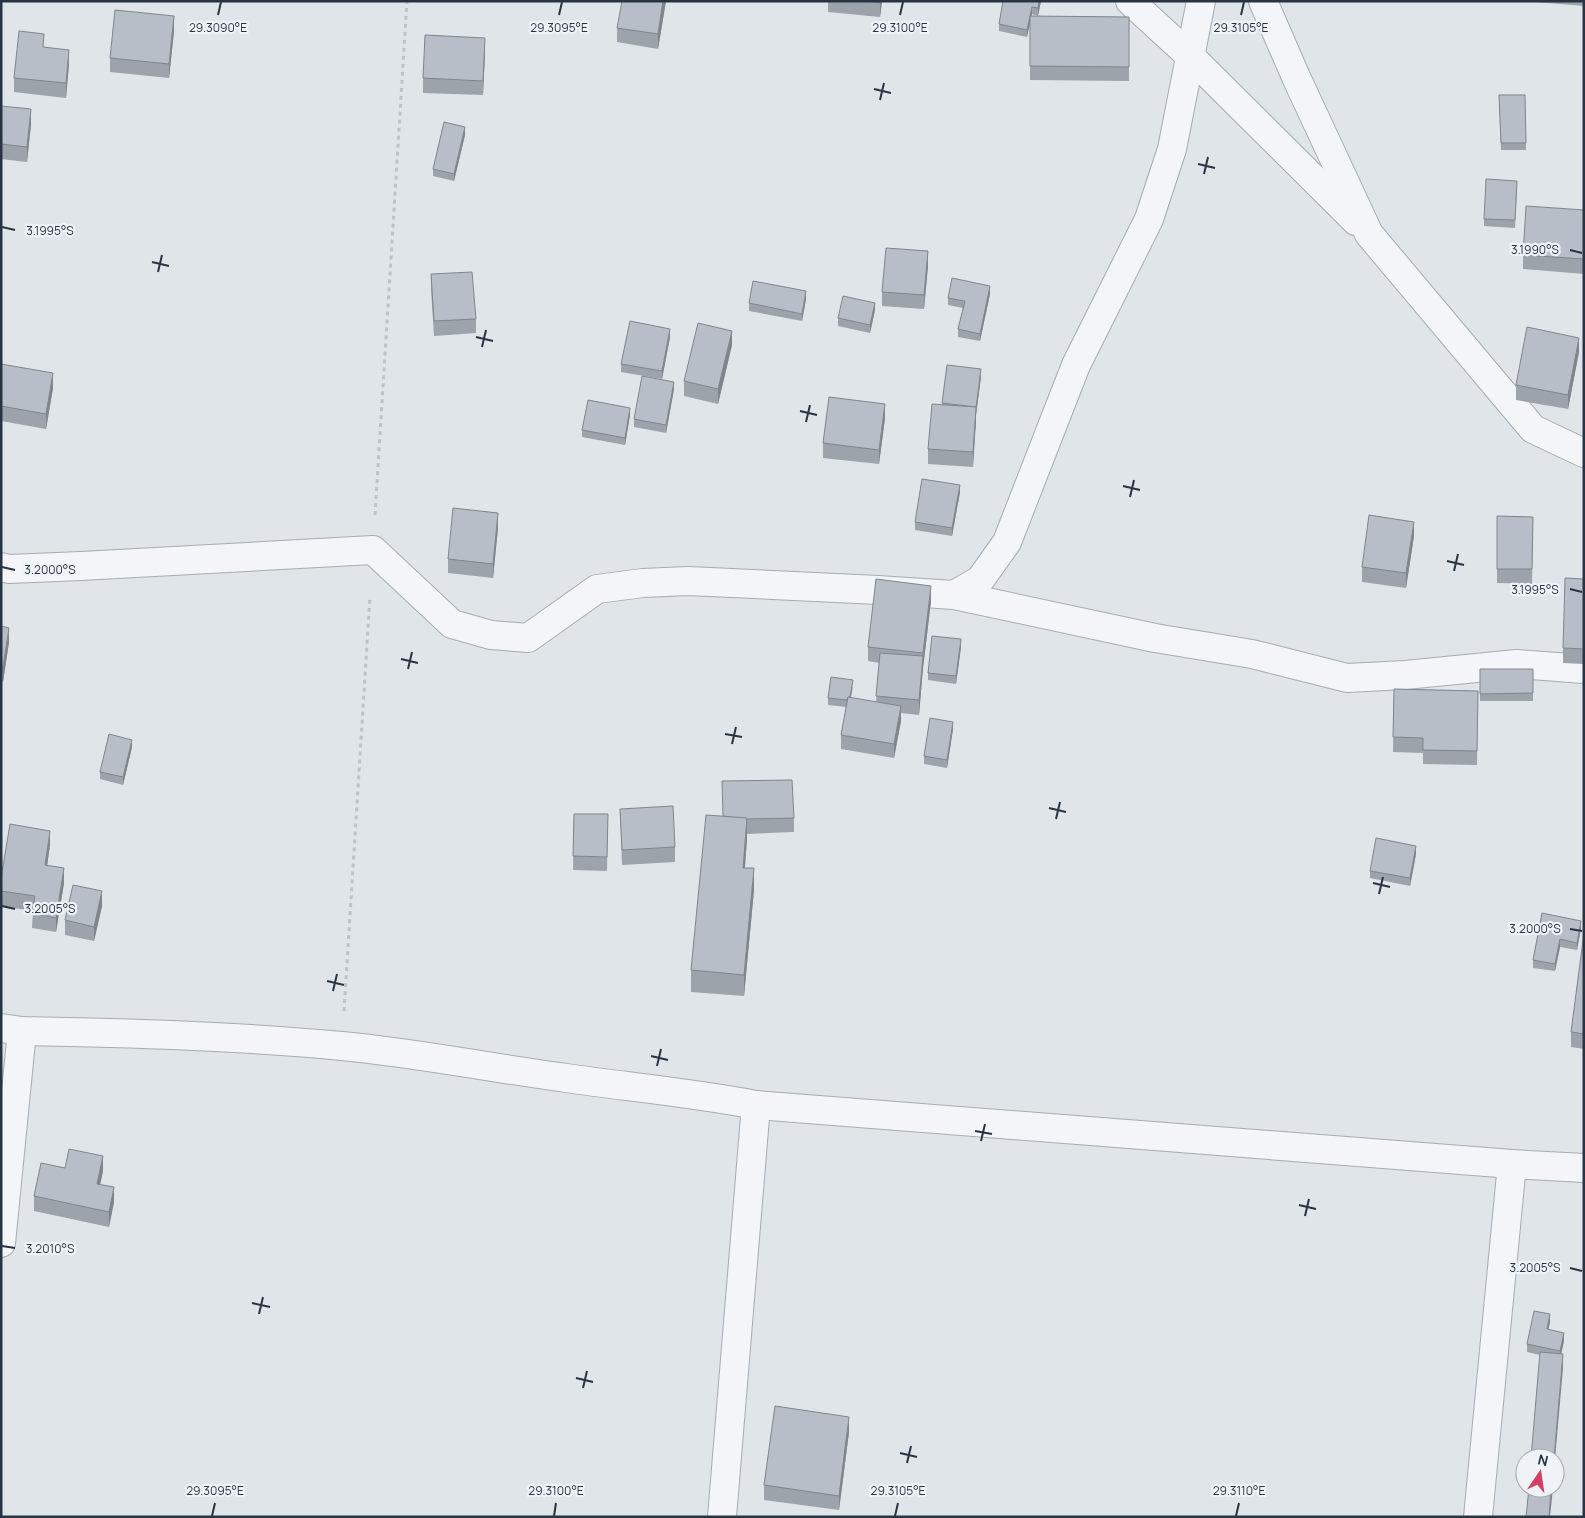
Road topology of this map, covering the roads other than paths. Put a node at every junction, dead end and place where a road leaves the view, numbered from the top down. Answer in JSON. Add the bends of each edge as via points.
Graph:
{"nodes":[{"id":1,"x":1130,"y":1,"type":"edge"},
{"id":2,"x":1201,"y":1,"type":"edge"},
{"id":3,"x":1263,"y":1,"type":"edge"},
{"id":4,"x":1190,"y":56,"type":"junction"},
{"id":5,"x":1369,"y":234,"type":"junction"},
{"id":6,"x":1584,"y":453,"type":"edge"},
{"id":7,"x":1,"y":567,"type":"edge"},
{"id":8,"x":954,"y":595,"type":"junction"},
{"id":9,"x":1584,"y":669,"type":"edge"},
{"id":10,"x":12,"y":1030,"type":"edge"},
{"id":11,"x":756,"y":1105,"type":"junction"},
{"id":12,"x":1512,"y":1164,"type":"junction"},
{"id":13,"x":1584,"y":1168,"type":"edge"},
{"id":14,"x":1,"y":1243,"type":"edge"},
{"id":15,"x":722,"y":1517,"type":"edge"},
{"id":16,"x":1478,"y":1517,"type":"edge"}],
"edges":[{"from":1,"to":4,"type":"street"},
{"from":2,"to":4,"type":"street"},
{"from":3,"to":5,"type":"street"},
{"from":4,"to":5,"type":"street"},
{"from":4,"to":8,"type":"street","via":[[1172,149],[1149,219],[1076,365],[1007,542],[980,580]]},
{"from":5,"to":6,"type":"street","via":[[1532,428]]},
{"from":7,"to":8,"type":"street","via":[[81,566],[373,550],[452,624],[491,636],[528,638],[597,589],[643,583],[688,581]]},
{"from":8,"to":9,"type":"street","via":[[1155,638],[1252,654],[1347,678],[1517,664]]},
{"from":10,"to":11,"type":"street","via":[[175,1034],[342,1046]]},
{"from":10,"to":14,"type":"street"},
{"from":11,"to":12,"type":"street"},
{"from":11,"to":15,"type":"street"},
{"from":12,"to":13,"type":"street"},
{"from":12,"to":16,"type":"street"}]}
